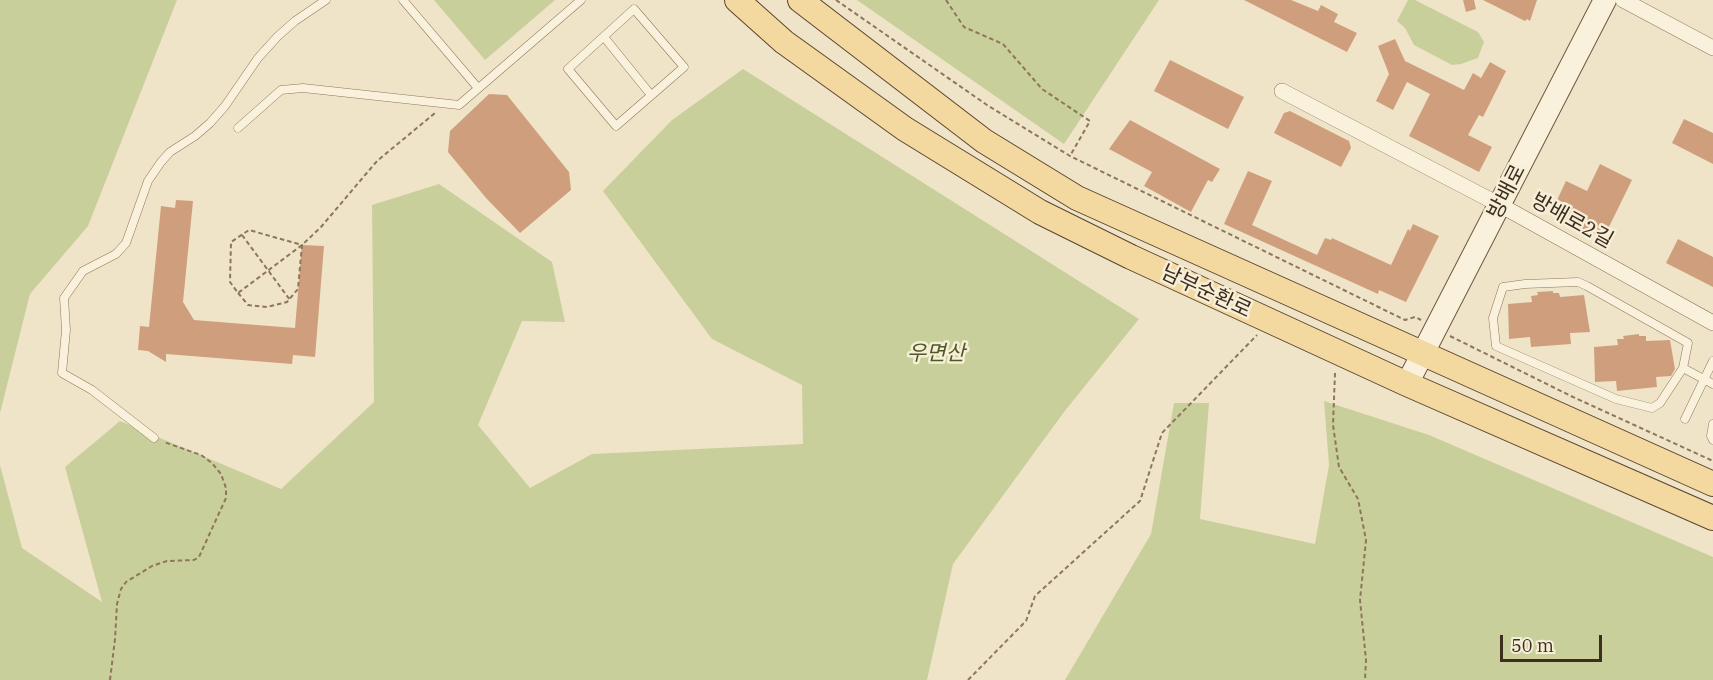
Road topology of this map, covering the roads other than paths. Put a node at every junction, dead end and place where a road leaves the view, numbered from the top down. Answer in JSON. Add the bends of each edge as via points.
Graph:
{"nodes":[{"id":1,"x":326,"y":0,"type":"edge"},
{"id":2,"x":403,"y":0,"type":"edge"},
{"id":3,"x":581,"y":0,"type":"edge"},
{"id":4,"x":737,"y":0,"type":"edge"},
{"id":5,"x":800,"y":0,"type":"edge"},
{"id":6,"x":1605,"y":0,"type":"edge"},
{"id":7,"x":1623,"y":0,"type":"edge"},
{"id":8,"x":604,"y":37,"type":"junction"},
{"id":9,"x":1713,"y":48,"type":"edge"},
{"id":10,"x":478,"y":88,"type":"junction"},
{"id":11,"x":1282,"y":91,"type":"dead end"},
{"id":12,"x":651,"y":94,"type":"junction"},
{"id":13,"x":238,"y":128,"type":"dead end"},
{"id":14,"x":1500,"y":205,"type":"junction"},
{"id":15,"x":1713,"y":323,"type":"edge"},
{"id":16,"x":1423,"y":354,"type":"junction"},
{"id":17,"x":1713,"y":361,"type":"edge"},
{"id":18,"x":1683,"y":368,"type":"junction"},
{"id":19,"x":1703,"y":378,"type":"junction"},
{"id":20,"x":1407,"y":384,"type":"junction"},
{"id":21,"x":1713,"y":384,"type":"edge"},
{"id":22,"x":1685,"y":419,"type":"dead end"},
{"id":23,"x":1713,"y":424,"type":"edge"},
{"id":24,"x":154,"y":438,"type":"road end"},
{"id":25,"x":1713,"y":440,"type":"edge"},
{"id":26,"x":1713,"y":484,"type":"edge"},
{"id":27,"x":1713,"y":518,"type":"edge"}],
"edges":[{"from":1,"to":24,"type":"lane","via":[[278,36],[210,123],[161,162],[140,198],[126,243],[116,254],[83,271],[64,298],[62,373],[92,390]]},
{"from":2,"to":10,"type":"lane"},
{"from":3,"to":10,"type":"lane"},
{"from":4,"to":20,"type":"main road","name":"남부순환로","via":[[784,42],[904,129],[1040,212],[1131,258]]},
{"from":5,"to":16,"type":"main road","name":"남부순환로","via":[[984,141],[1077,198]]},
{"from":6,"to":14,"type":"main road","name":"방배로"},
{"from":7,"to":9,"type":"street"},
{"from":8,"to":12,"type":"lane"},
{"from":8,"to":12,"type":"lane","via":[[634,9],[684,67]]},
{"from":8,"to":12,"type":"lane","via":[[568,69],[616,126]]},
{"from":10,"to":13,"type":"lane","via":[[459,105],[303,88],[281,90]]},
{"from":11,"to":14,"type":"street","name":"방배로2길"},
{"from":14,"to":15,"type":"street","name":"방배로2길"},
{"from":14,"to":16,"type":"main road","name":"방배로"},
{"from":16,"to":20,"type":"main road","name":"방배로"},
{"from":16,"to":26,"type":"main road","name":"남부순환로"},
{"from":17,"to":19,"type":"lane"},
{"from":18,"to":18,"type":"lane","via":[[1688,344],[1587,286],[1578,282],[1503,287],[1493,318],[1496,346],[1616,399],[1652,408],[1660,403]]},
{"from":18,"to":19,"type":"lane"},
{"from":19,"to":21,"type":"lane"},
{"from":19,"to":22,"type":"lane"},
{"from":20,"to":27,"type":"main road","name":"남부순환로"},
{"from":23,"to":25,"type":"lane"}]}
